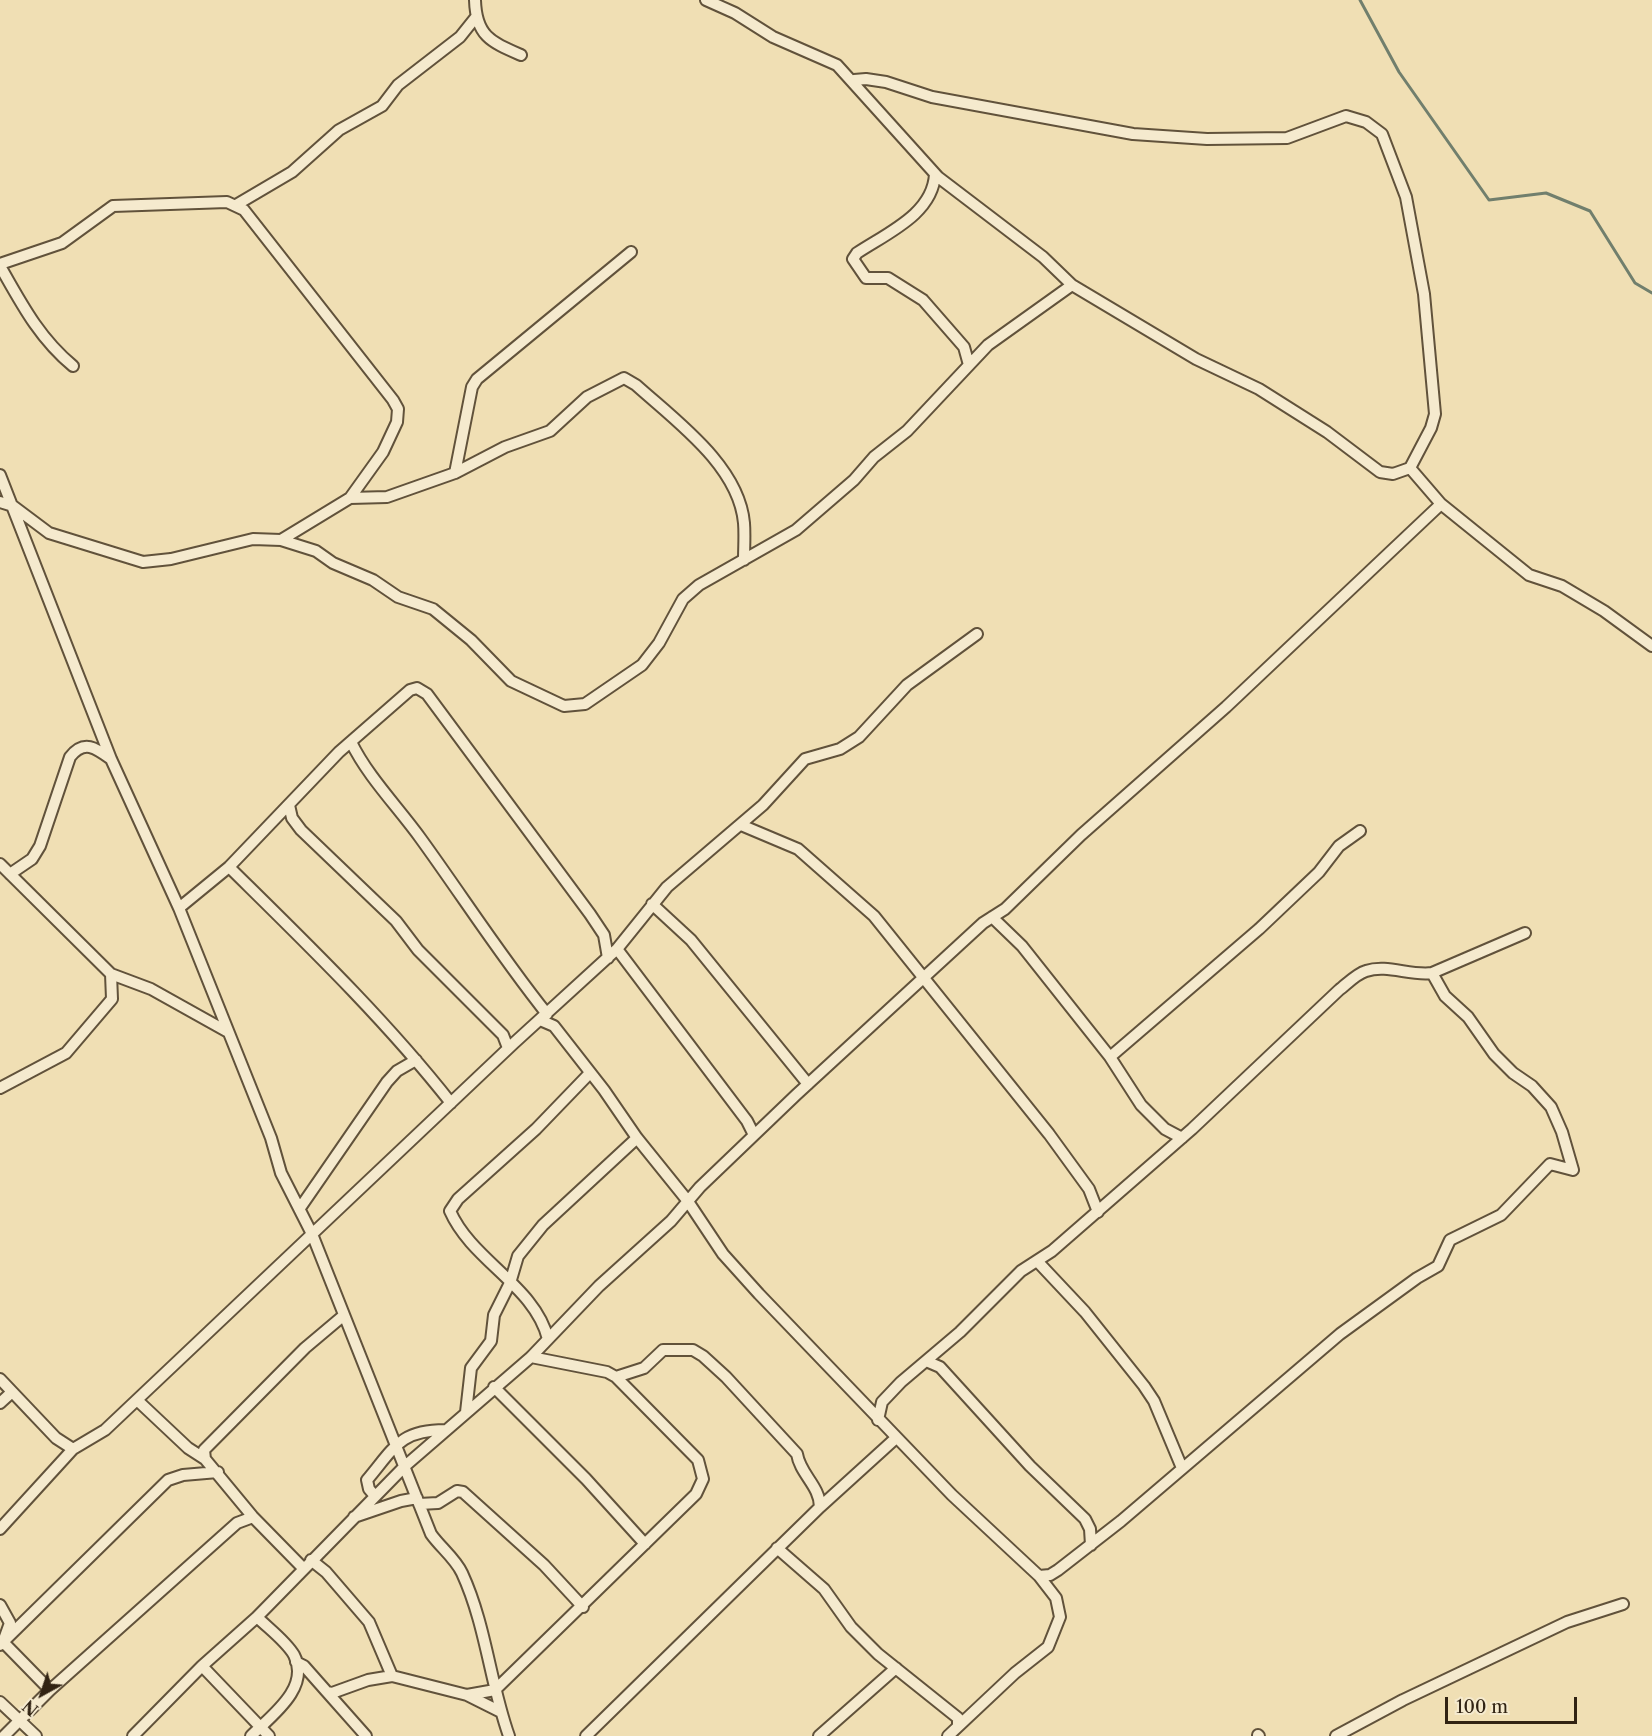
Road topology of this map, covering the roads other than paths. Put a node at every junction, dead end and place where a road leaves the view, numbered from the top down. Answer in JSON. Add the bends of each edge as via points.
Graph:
{"nodes":[{"id":1,"x":475,"y":0,"type":"edge"},
{"id":2,"x":706,"y":0,"type":"edge"},
{"id":3,"x":476,"y":17,"type":"junction"},
{"id":4,"x":521,"y":55,"type":"dead end"},
{"id":5,"x":854,"y":80,"type":"junction"},
{"id":6,"x":935,"y":174,"type":"junction"},
{"id":7,"x":236,"y":205,"type":"junction"},
{"id":8,"x":631,"y":252,"type":"dead end"},
{"id":9,"x":0,"y":265,"type":"edge"},
{"id":10,"x":1072,"y":285,"type":"junction"},
{"id":11,"x":969,"y":364,"type":"junction"},
{"id":12,"x":73,"y":366,"type":"dead end"},
{"id":13,"x":1410,"y":468,"type":"junction"},
{"id":14,"x":455,"y":473,"type":"junction"},
{"id":15,"x":0,"y":475,"type":"edge"},
{"id":16,"x":350,"y":498,"type":"junction"},
{"id":17,"x":0,"y":502,"type":"edge"},
{"id":18,"x":1441,"y":504,"type":"junction"},
{"id":19,"x":13,"y":506,"type":"junction"},
{"id":20,"x":281,"y":540,"type":"junction"},
{"id":21,"x":744,"y":560,"type":"junction"},
{"id":22,"x":977,"y":634,"type":"dead end"},
{"id":23,"x":1652,"y":646,"type":"edge"},
{"id":24,"x":351,"y":742,"type":"junction"},
{"id":25,"x":338,"y":754,"type":"junction"},
{"id":26,"x":358,"y":758,"type":"junction"},
{"id":27,"x":111,"y":759,"type":"junction"},
{"id":28,"x":289,"y":805,"type":"junction"},
{"id":29,"x":741,"y":825,"type":"junction"},
{"id":30,"x":1360,"y":831,"type":"dead end"},
{"id":31,"x":0,"y":864,"type":"edge"},
{"id":32,"x":228,"y":867,"type":"junction"},
{"id":33,"x":10,"y":874,"type":"junction"},
{"id":34,"x":652,"y":904,"type":"junction"},
{"id":35,"x":179,"y":908,"type":"junction"},
{"id":36,"x":992,"y":917,"type":"junction"},
{"id":37,"x":1525,"y":933,"type":"dead end"},
{"id":38,"x":617,"y":949,"type":"junction"},
{"id":39,"x":608,"y":958,"type":"junction"},
{"id":40,"x":1432,"y":973,"type":"junction"},
{"id":41,"x":111,"y":974,"type":"junction"},
{"id":42,"x":924,"y":979,"type":"junction"},
{"id":43,"x":547,"y":1014,"type":"junction"},
{"id":44,"x":554,"y":1026,"type":"junction"},
{"id":45,"x":228,"y":1032,"type":"junction"},
{"id":46,"x":503,"y":1035,"type":"junction"},
{"id":47,"x":519,"y":1038,"type":"junction"},
{"id":48,"x":508,"y":1048,"type":"junction"},
{"id":49,"x":1110,"y":1057,"type":"junction"},
{"id":50,"x":416,"y":1059,"type":"junction"},
{"id":51,"x":590,"y":1073,"type":"junction"},
{"id":52,"x":808,"y":1084,"type":"junction"},
{"id":53,"x":0,"y":1088,"type":"edge"},
{"id":54,"x":451,"y":1103,"type":"junction"},
{"id":55,"x":754,"y":1135,"type":"junction"},
{"id":56,"x":637,"y":1138,"type":"junction"},
{"id":57,"x":1182,"y":1138,"type":"junction"},
{"id":58,"x":687,"y":1200,"type":"junction"},
{"id":59,"x":300,"y":1208,"type":"junction"},
{"id":60,"x":1098,"y":1212,"type":"junction"},
{"id":61,"x":312,"y":1234,"type":"junction"},
{"id":62,"x":1038,"y":1262,"type":"junction"},
{"id":63,"x":510,"y":1283,"type":"junction"},
{"id":64,"x":343,"y":1316,"type":"junction"},
{"id":65,"x":548,"y":1339,"type":"junction"},
{"id":66,"x":531,"y":1357,"type":"junction"},
{"id":67,"x":926,"y":1361,"type":"junction"},
{"id":68,"x":616,"y":1377,"type":"junction"},
{"id":69,"x":0,"y":1379,"type":"edge"},
{"id":70,"x":494,"y":1387,"type":"junction"},
{"id":71,"x":12,"y":1392,"type":"junction"},
{"id":72,"x":857,"y":1399,"type":"junction"},
{"id":73,"x":137,"y":1400,"type":"junction"},
{"id":74,"x":882,"y":1402,"type":"junction"},
{"id":75,"x":0,"y":1403,"type":"edge"},
{"id":76,"x":466,"y":1412,"type":"junction"},
{"id":77,"x":878,"y":1420,"type":"junction"},
{"id":78,"x":445,"y":1430,"type":"junction"},
{"id":79,"x":56,"y":1438,"type":"junction"},
{"id":80,"x":896,"y":1438,"type":"junction"},
{"id":81,"x":397,"y":1444,"type":"junction"},
{"id":82,"x":73,"y":1449,"type":"junction"},
{"id":83,"x":205,"y":1459,"type":"junction"},
{"id":84,"x":61,"y":1463,"type":"junction"},
{"id":85,"x":405,"y":1466,"type":"junction"},
{"id":86,"x":1182,"y":1468,"type":"junction"},
{"id":87,"x":218,"y":1472,"type":"junction"},
{"id":88,"x":375,"y":1496,"type":"junction"},
{"id":89,"x":418,"y":1501,"type":"junction"},
{"id":90,"x":820,"y":1507,"type":"junction"},
{"id":91,"x":252,"y":1517,"type":"junction"},
{"id":92,"x":353,"y":1517,"type":"junction"},
{"id":93,"x":0,"y":1529,"type":"edge"},
{"id":94,"x":645,"y":1544,"type":"junction"},
{"id":95,"x":1091,"y":1545,"type":"junction"},
{"id":96,"x":777,"y":1548,"type":"junction"},
{"id":97,"x":307,"y":1564,"type":"junction"},
{"id":98,"x":1038,"y":1576,"type":"junction"},
{"id":99,"x":1623,"y":1604,"type":"dead end"},
{"id":100,"x":0,"y":1605,"type":"edge"},
{"id":101,"x":583,"y":1607,"type":"junction"},
{"id":102,"x":257,"y":1617,"type":"junction"},
{"id":103,"x":1,"y":1644,"type":"edge"},
{"id":104,"x":296,"y":1662,"type":"junction"},
{"id":105,"x":202,"y":1666,"type":"junction"},
{"id":106,"x":896,"y":1668,"type":"junction"},
{"id":107,"x":314,"y":1676,"type":"junction"},
{"id":108,"x":392,"y":1676,"type":"junction"},
{"id":109,"x":297,"y":1678,"type":"junction"},
{"id":110,"x":50,"y":1690,"type":"junction"},
{"id":111,"x":495,"y":1690,"type":"junction"},
{"id":112,"x":327,"y":1692,"type":"junction"},
{"id":113,"x":467,"y":1695,"type":"junction"},
{"id":114,"x":0,"y":1702,"type":"edge"},
{"id":115,"x":501,"y":1712,"type":"junction"},
{"id":116,"x":21,"y":1721,"type":"junction"},
{"id":117,"x":958,"y":1726,"type":"junction"},
{"id":118,"x":260,"y":1727,"type":"junction"},
{"id":119,"x":4,"y":1736,"type":"edge"},
{"id":120,"x":36,"y":1736,"type":"edge"},
{"id":121,"x":133,"y":1736,"type":"edge"},
{"id":122,"x":251,"y":1736,"type":"edge"},
{"id":123,"x":269,"y":1736,"type":"edge"},
{"id":124,"x":366,"y":1736,"type":"edge"},
{"id":125,"x":509,"y":1736,"type":"edge"},
{"id":126,"x":586,"y":1736,"type":"edge"},
{"id":127,"x":819,"y":1736,"type":"edge"},
{"id":128,"x":948,"y":1736,"type":"edge"},
{"id":129,"x":1336,"y":1736,"type":"edge"}],
"edges":[{"from":1,"to":3,"type":"street"},
{"from":2,"to":5,"type":"street","via":[[773,37],[837,65]]},
{"from":3,"to":4,"type":"street","via":[[486,38]]},
{"from":3,"to":7,"type":"street","via":[[460,37],[398,85],[382,106],[339,129],[292,172]]},
{"from":5,"to":6,"type":"street"},
{"from":5,"to":13,"type":"street","via":[[886,82],[932,97],[1134,134],[1207,139],[1287,138],[1346,116],[1366,122],[1382,134],[1406,196],[1424,294],[1435,414]]},
{"from":6,"to":10,"type":"street","via":[[1043,257]]},
{"from":6,"to":11,"type":"street","via":[[929,199],[917,213],[853,259],[866,278],[888,278],[923,300],[964,347]]},
{"from":7,"to":9,"type":"street","via":[[195,202],[113,206],[62,243]]},
{"from":7,"to":16,"type":"street","via":[[260,229],[398,409],[397,422],[383,452]]},
{"from":8,"to":14,"type":"street","via":[[477,379],[472,387]]},
{"from":9,"to":12,"type":"street","via":[[32,323],[51,349]]},
{"from":10,"to":11,"type":"street","via":[[988,345]]},
{"from":10,"to":13,"type":"street","via":[[1196,359],[1259,389],[1327,432],[1380,472],[1394,474]]},
{"from":11,"to":21,"type":"street","via":[[908,431],[874,457],[854,480],[796,530]]},
{"from":13,"to":18,"type":"street"},
{"from":14,"to":16,"type":"street","via":[[387,497]]},
{"from":14,"to":21,"type":"street","via":[[505,447],[550,431],[586,397],[624,378],[715,458],[726,473],[744,521]]},
{"from":15,"to":19,"type":"street"},
{"from":16,"to":20,"type":"street"},
{"from":17,"to":19,"type":"street"},
{"from":18,"to":23,"type":"street","via":[[1529,575],[1562,586]]},
{"from":18,"to":36,"type":"street","via":[[1226,707]]},
{"from":19,"to":20,"type":"street","via":[[49,533],[144,562],[253,538]]},
{"from":19,"to":27,"type":"street"},
{"from":20,"to":21,"type":"street","via":[[316,551],[333,563],[373,579],[398,597],[433,609],[511,681],[564,706],[585,704],[642,665],[659,644],[683,599],[699,585]]},
{"from":22,"to":29,"type":"street","via":[[907,685],[859,737],[840,749],[805,759]]},
{"from":24,"to":25,"type":"street"},
{"from":24,"to":26,"type":"street"},
{"from":24,"to":39,"type":"street","via":[[410,690],[417,688],[427,694],[601,930]]},
{"from":25,"to":26,"type":"street"},
{"from":25,"to":28,"type":"street"},
{"from":26,"to":43,"type":"street"},
{"from":27,"to":33,"type":"street","via":[[85,745],[77,748],[70,757],[40,846],[32,859]]},
{"from":27,"to":35,"type":"street"},
{"from":28,"to":32,"type":"street"},
{"from":28,"to":46,"type":"street","via":[[301,830],[396,921],[418,950]]},
{"from":29,"to":34,"type":"street"},
{"from":29,"to":42,"type":"street","via":[[798,849],[874,916]]},
{"from":30,"to":49,"type":"street","via":[[1339,846],[1319,872],[1259,929]]},
{"from":31,"to":33,"type":"street"},
{"from":32,"to":35,"type":"street"},
{"from":32,"to":50,"type":"street"},
{"from":33,"to":41,"type":"street"},
{"from":34,"to":38,"type":"street"},
{"from":34,"to":52,"type":"street","via":[[691,940]]},
{"from":35,"to":45,"type":"street"},
{"from":36,"to":42,"type":"street"},
{"from":36,"to":49,"type":"street","via":[[1022,946]]},
{"from":37,"to":40,"type":"street"},
{"from":38,"to":39,"type":"street"},
{"from":38,"to":55,"type":"street"},
{"from":39,"to":43,"type":"street"},
{"from":40,"to":57,"type":"street","via":[[1383,969],[1355,977]]},
{"from":40,"to":86,"type":"street","via":[[1445,996],[1468,1017],[1494,1054],[1551,1107],[1573,1170],[1550,1164],[1501,1215],[1450,1240],[1438,1266],[1340,1334]]},
{"from":41,"to":45,"type":"street","via":[[151,990]]},
{"from":41,"to":53,"type":"street","via":[[112,999],[66,1053]]},
{"from":42,"to":52,"type":"street"},
{"from":42,"to":60,"type":"street","via":[[1049,1134],[1089,1190]]},
{"from":43,"to":44,"type":"street"},
{"from":43,"to":44,"type":"street"},
{"from":43,"to":47,"type":"street"},
{"from":44,"to":51,"type":"street"},
{"from":45,"to":59,"type":"street","via":[[281,1173]]},
{"from":46,"to":47,"type":"street"},
{"from":46,"to":48,"type":"street"},
{"from":47,"to":48,"type":"street"},
{"from":48,"to":54,"type":"street"},
{"from":49,"to":57,"type":"street","via":[[1141,1105],[1165,1129]]},
{"from":50,"to":54,"type":"street"},
{"from":50,"to":59,"type":"street","via":[[387,1082]]},
{"from":51,"to":56,"type":"street"},
{"from":51,"to":63,"type":"street","via":[[536,1129],[451,1206],[453,1219]]},
{"from":52,"to":55,"type":"street"},
{"from":54,"to":61,"type":"street"},
{"from":55,"to":58,"type":"street"},
{"from":56,"to":58,"type":"street"},
{"from":56,"to":63,"type":"street","via":[[543,1225],[518,1256]]},
{"from":57,"to":60,"type":"street"},
{"from":58,"to":65,"type":"street","via":[[671,1221]]},
{"from":58,"to":72,"type":"street","via":[[723,1254]]},
{"from":59,"to":61,"type":"street"},
{"from":60,"to":62,"type":"street"},
{"from":61,"to":64,"type":"street"},
{"from":61,"to":73,"type":"street"},
{"from":62,"to":67,"type":"street","via":[[1021,1271]]},
{"from":62,"to":86,"type":"street","via":[[1073,1298],[1144,1386]]},
{"from":63,"to":65,"type":"street","via":[[534,1306],[544,1321]]},
{"from":63,"to":76,"type":"street","via":[[494,1315],[491,1341],[471,1368]]},
{"from":64,"to":81,"type":"street"},
{"from":64,"to":83,"type":"street","via":[[305,1348],[204,1450]]},
{"from":65,"to":66,"type":"street"},
{"from":66,"to":68,"type":"street","via":[[608,1372]]},
{"from":66,"to":70,"type":"street"},
{"from":67,"to":74,"type":"street"},
{"from":67,"to":95,"type":"street","via":[[939,1367],[1085,1520]]},
{"from":68,"to":90,"type":"street","via":[[644,1368],[663,1350],[693,1350],[703,1356],[797,1454],[818,1494]]},
{"from":68,"to":94,"type":"street","via":[[698,1460],[703,1470],[702,1486],[696,1494]]},
{"from":69,"to":71,"type":"street"},
{"from":70,"to":76,"type":"street"},
{"from":70,"to":94,"type":"street"},
{"from":71,"to":75,"type":"street"},
{"from":71,"to":79,"type":"street"},
{"from":72,"to":74,"type":"street"},
{"from":72,"to":77,"type":"street"},
{"from":73,"to":82,"type":"street","via":[[105,1430]]},
{"from":73,"to":83,"type":"street"},
{"from":74,"to":77,"type":"street"},
{"from":76,"to":78,"type":"street"},
{"from":77,"to":80,"type":"street"},
{"from":78,"to":81,"type":"street","via":[[423,1430]]},
{"from":78,"to":85,"type":"street"},
{"from":79,"to":82,"type":"street"},
{"from":79,"to":84,"type":"street"},
{"from":80,"to":90,"type":"street"},
{"from":80,"to":98,"type":"street"},
{"from":81,"to":85,"type":"street"},
{"from":81,"to":88,"type":"street","via":[[367,1480]]},
{"from":82,"to":84,"type":"street"},
{"from":83,"to":87,"type":"street"},
{"from":84,"to":93,"type":"street"},
{"from":85,"to":88,"type":"street"},
{"from":85,"to":89,"type":"street"},
{"from":86,"to":95,"type":"street"},
{"from":87,"to":91,"type":"street"},
{"from":87,"to":103,"type":"street","via":[[168,1480]]},
{"from":88,"to":92,"type":"street"},
{"from":89,"to":92,"type":"street","via":[[401,1501]]},
{"from":89,"to":101,"type":"street","via":[[438,1503],[457,1491],[463,1492],[544,1565]]},
{"from":89,"to":111,"type":"street","via":[[431,1534],[462,1573],[484,1635]]},
{"from":90,"to":96,"type":"street"},
{"from":91,"to":97,"type":"street"},
{"from":91,"to":110,"type":"street","via":[[237,1523]]},
{"from":92,"to":97,"type":"street"},
{"from":94,"to":101,"type":"street"},
{"from":95,"to":98,"type":"street","via":[[1050,1575]]},
{"from":96,"to":106,"type":"street","via":[[824,1588],[851,1628]]},
{"from":96,"to":126,"type":"street"},
{"from":97,"to":102,"type":"street"},
{"from":97,"to":108,"type":"street","via":[[326,1572],[369,1622]]},
{"from":98,"to":117,"type":"street","via":[[1056,1598],[1060,1617],[1048,1647]]},
{"from":99,"to":129,"type":"street","via":[[1567,1622]]},
{"from":100,"to":103,"type":"street","via":[[10,1623]]},
{"from":101,"to":111,"type":"street"},
{"from":102,"to":104,"type":"street"},
{"from":102,"to":105,"type":"street"},
{"from":103,"to":110,"type":"street"},
{"from":104,"to":107,"type":"street"},
{"from":104,"to":109,"type":"street"},
{"from":105,"to":118,"type":"street"},
{"from":105,"to":121,"type":"street"},
{"from":106,"to":117,"type":"street","via":[[958,1718]]},
{"from":106,"to":127,"type":"street"},
{"from":107,"to":109,"type":"street"},
{"from":107,"to":112,"type":"street"},
{"from":108,"to":112,"type":"street"},
{"from":108,"to":113,"type":"street"},
{"from":109,"to":118,"type":"street","via":[[284,1705]]},
{"from":110,"to":116,"type":"street"},
{"from":111,"to":113,"type":"street"},
{"from":111,"to":115,"type":"street"},
{"from":112,"to":124,"type":"street"},
{"from":113,"to":115,"type":"street"},
{"from":114,"to":116,"type":"street"},
{"from":115,"to":125,"type":"street"},
{"from":116,"to":119,"type":"street"},
{"from":116,"to":120,"type":"street"},
{"from":117,"to":128,"type":"street"},
{"from":118,"to":122,"type":"street"},
{"from":118,"to":123,"type":"street"}]}
